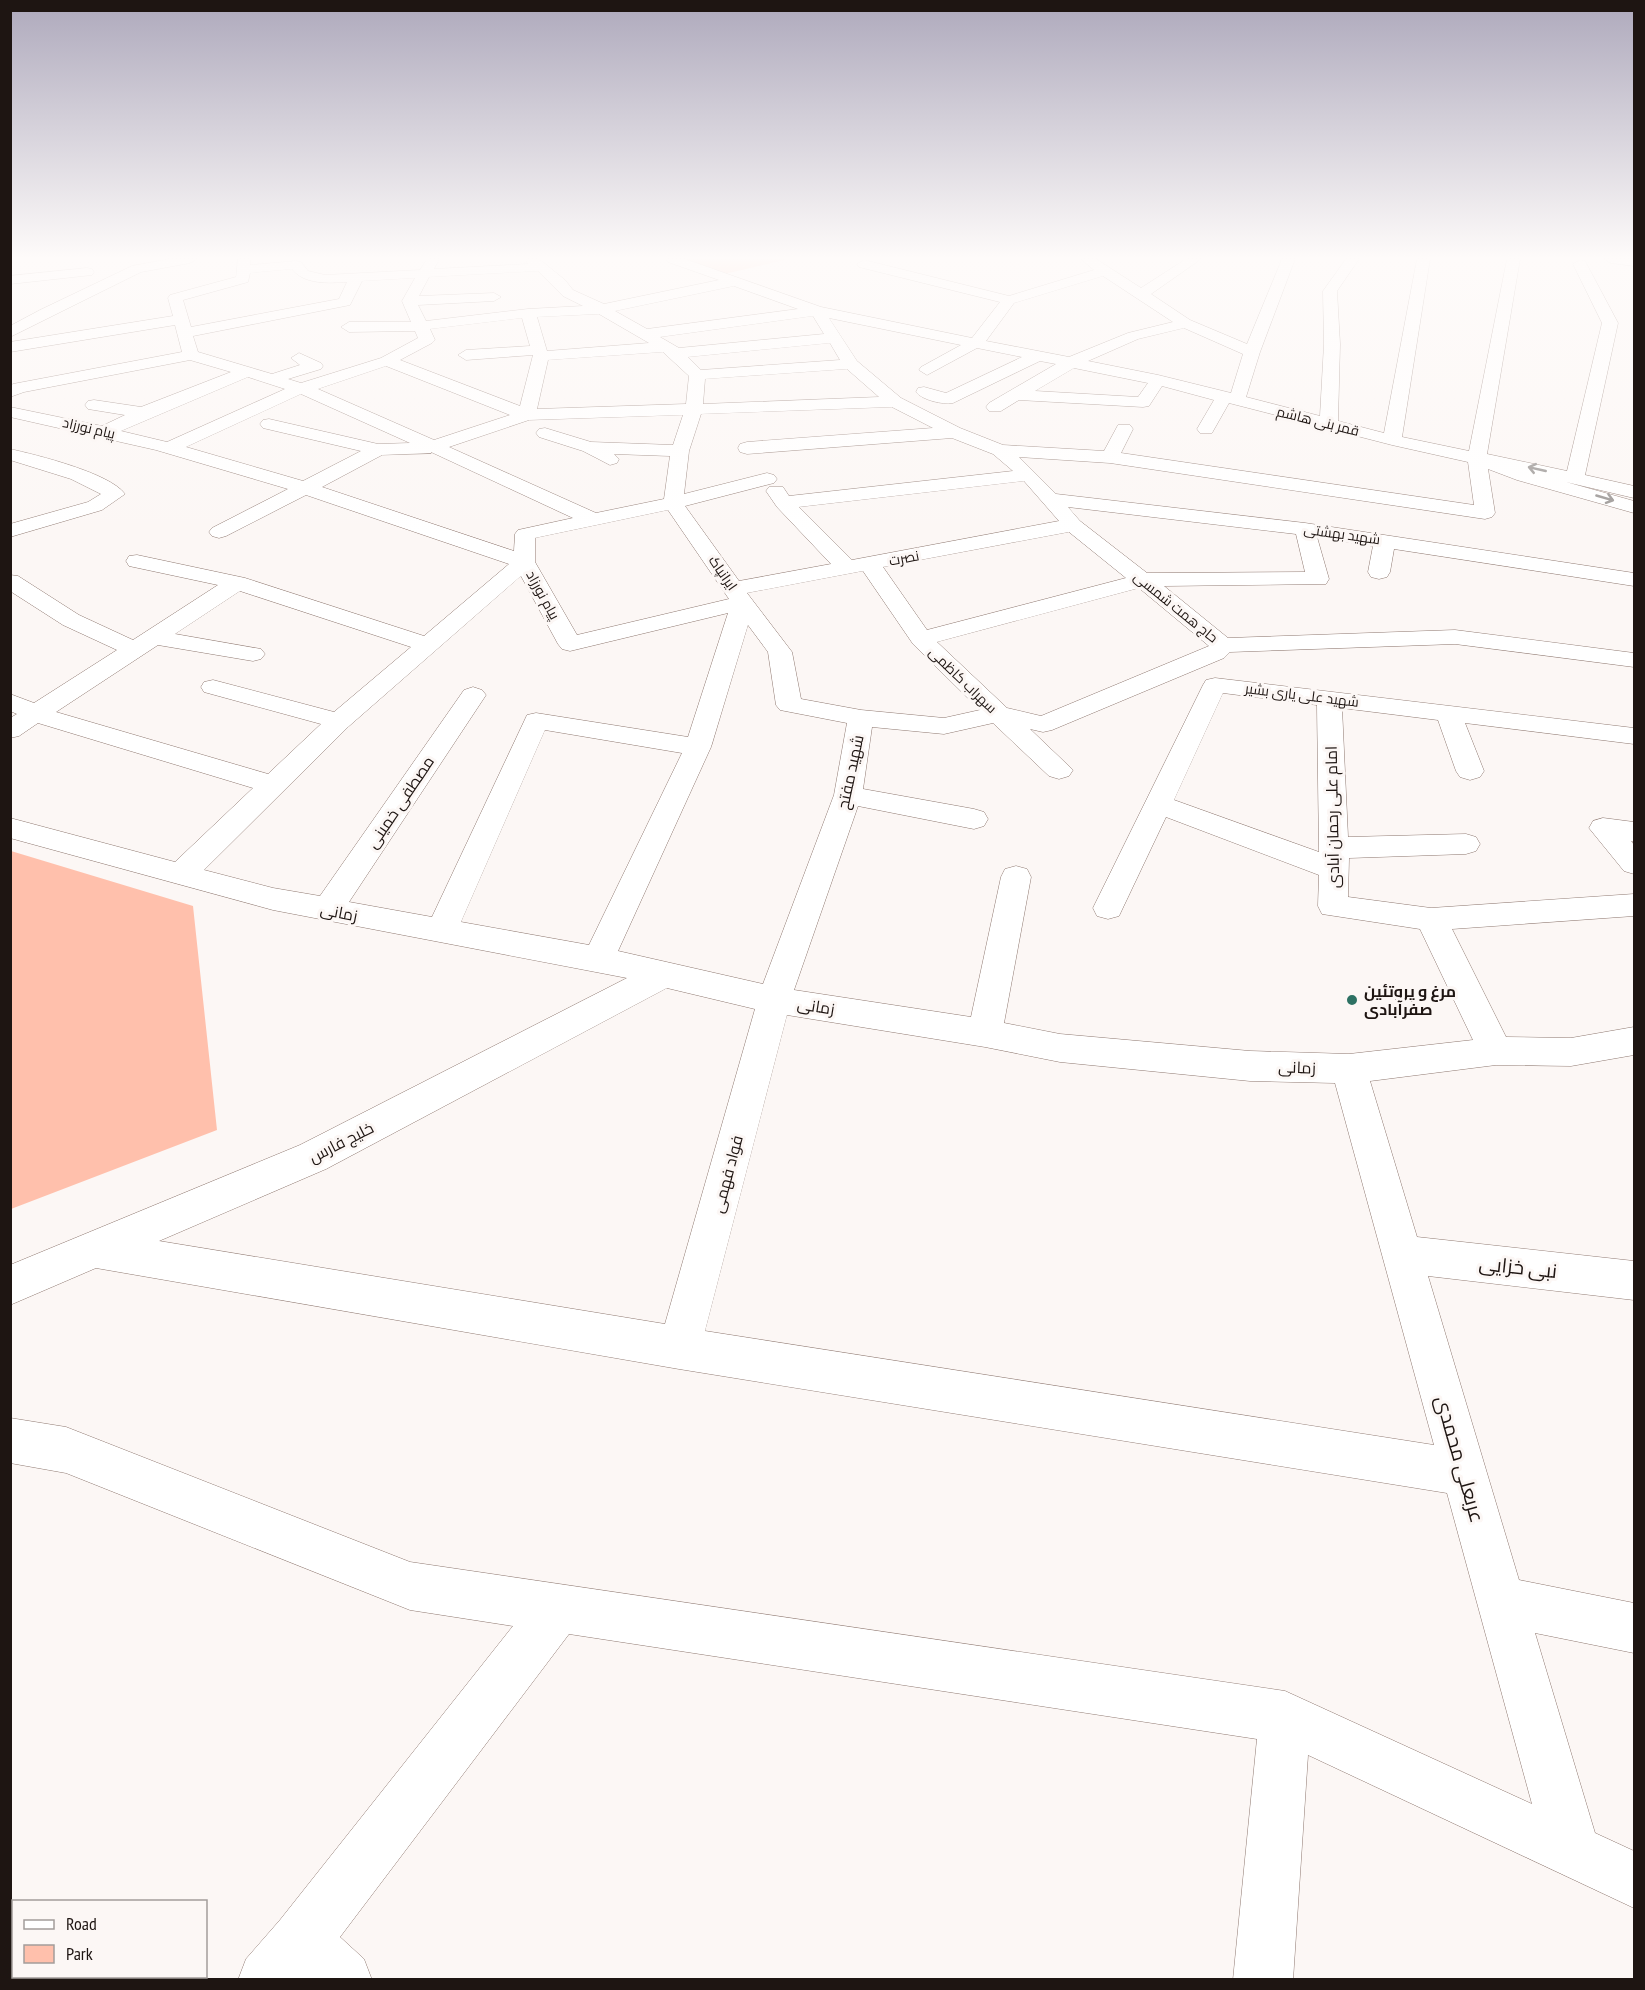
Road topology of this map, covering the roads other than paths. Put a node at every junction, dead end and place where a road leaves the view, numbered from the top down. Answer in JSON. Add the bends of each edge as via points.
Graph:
{"nodes":[{"id":1,"x":189,"y":352,"type":"edge"},
{"id":2,"x":404,"y":352,"type":"edge"},
{"id":3,"x":589,"y":352,"type":"edge"},
{"id":4,"x":673,"y":352,"type":"edge"},
{"id":5,"x":844,"y":352,"type":"edge"},
{"id":6,"x":959,"y":352,"type":"edge"},
{"id":7,"x":1021,"y":352,"type":"edge"},
{"id":8,"x":1096,"y":352,"type":"edge"},
{"id":9,"x":1252,"y":352,"type":"edge"},
{"id":10,"x":1332,"y":352,"type":"edge"},
{"id":11,"x":1408,"y":352,"type":"edge"},
{"id":12,"x":1497,"y":352,"type":"edge"},
{"id":13,"x":1603,"y":352,"type":"edge"},
{"id":14,"x":540,"y":353,"type":"junction"},
{"id":15,"x":190,"y":355,"type":"junction"},
{"id":16,"x":466,"y":355,"type":"dead end"},
{"id":17,"x":1040,"y":356,"type":"junction"},
{"id":18,"x":299,"y":358,"type":"dead end"},
{"id":19,"x":387,"y":361,"type":"junction"},
{"id":20,"x":1072,"y":362,"type":"junction"},
{"id":21,"x":851,"y":364,"type":"junction"},
{"id":22,"x":927,"y":370,"type":"dead end"},
{"id":23,"x":245,"y":372,"type":"junction"},
{"id":24,"x":697,"y":375,"type":"junction"},
{"id":25,"x":270,"y":378,"type":"junction"},
{"id":26,"x":1158,"y":380,"type":"junction"},
{"id":27,"x":299,"y":389,"type":"junction"},
{"id":28,"x":10,"y":392,"type":"edge"},
{"id":29,"x":924,"y":392,"type":"dead end"},
{"id":30,"x":1016,"y":395,"type":"junction"},
{"id":31,"x":1231,"y":398,"type":"junction"},
{"id":32,"x":895,"y":402,"type":"junction"},
{"id":33,"x":94,"y":405,"type":"dead end"},
{"id":34,"x":694,"y":407,"type":"junction"},
{"id":35,"x":995,"y":407,"type":"dead end"},
{"id":36,"x":10,"y":412,"type":"edge"},
{"id":37,"x":143,"y":413,"type":"junction"},
{"id":38,"x":526,"y":415,"type":"junction"},
{"id":39,"x":36,"y":416,"type":"junction"},
{"id":40,"x":10,"y":419,"type":"edge"},
{"id":41,"x":1329,"y":423,"type":"junction"},
{"id":42,"x":269,"y":424,"type":"dead end"},
{"id":43,"x":1124,"y":429,"type":"dead end"},
{"id":44,"x":1206,"y":429,"type":"dead end"},
{"id":45,"x":735,"y":430,"type":"dead end"},
{"id":46,"x":104,"y":432,"type":"junction"},
{"id":47,"x":954,"y":432,"type":"junction"},
{"id":48,"x":545,"y":433,"type":"dead end"},
{"id":49,"x":1392,"y":440,"type":"junction"},
{"id":50,"x":170,"y":447,"type":"junction"},
{"id":51,"x":431,"y":447,"type":"junction"},
{"id":52,"x":590,"y":447,"type":"junction"},
{"id":53,"x":747,"y":448,"type":"junction"},
{"id":54,"x":378,"y":450,"type":"junction"},
{"id":55,"x":1000,"y":450,"type":"junction"},
{"id":56,"x":680,"y":451,"type":"junction"},
{"id":57,"x":10,"y":454,"type":"edge"},
{"id":58,"x":1110,"y":457,"type":"junction"},
{"id":59,"x":1477,"y":458,"type":"junction"},
{"id":60,"x":615,"y":463,"type":"dead end"},
{"id":61,"x":57,"y":466,"type":"junction"},
{"id":62,"x":1029,"y":475,"type":"junction"},
{"id":63,"x":20,"y":478,"type":"dead end"},
{"id":64,"x":767,"y":478,"type":"junction"},
{"id":65,"x":1575,"y":478,"type":"junction"},
{"id":66,"x":305,"y":486,"type":"junction"},
{"id":67,"x":1635,"y":492,"type":"edge"},
{"id":68,"x":1049,"y":499,"type":"junction"},
{"id":69,"x":673,"y":503,"type":"junction"},
{"id":70,"x":784,"y":503,"type":"junction"},
{"id":71,"x":1635,"y":507,"type":"edge"},
{"id":72,"x":1485,"y":513,"type":"junction"},
{"id":73,"x":594,"y":520,"type":"junction"},
{"id":74,"x":1073,"y":525,"type":"junction"},
{"id":75,"x":1305,"y":529,"type":"junction"},
{"id":76,"x":10,"y":531,"type":"edge"},
{"id":77,"x":219,"y":532,"type":"dead end"},
{"id":78,"x":1386,"y":540,"type":"junction"},
{"id":79,"x":1479,"y":554,"type":"junction"},
{"id":80,"x":137,"y":561,"type":"dead end"},
{"id":81,"x":524,"y":562,"type":"junction"},
{"id":82,"x":870,"y":565,"type":"junction"},
{"id":83,"x":846,"y":567,"type":"junction"},
{"id":84,"x":1379,"y":572,"type":"dead end"},
{"id":85,"x":1635,"y":579,"type":"edge"},
{"id":86,"x":1144,"y":580,"type":"junction"},
{"id":87,"x":10,"y":581,"type":"edge"},
{"id":88,"x":237,"y":583,"type":"junction"},
{"id":89,"x":739,"y":596,"type":"junction"},
{"id":90,"x":921,"y":639,"type":"junction"},
{"id":91,"x":145,"y":643,"type":"junction"},
{"id":92,"x":429,"y":645,"type":"junction"},
{"id":93,"x":1223,"y":645,"type":"junction"},
{"id":94,"x":253,"y":654,"type":"dead end"},
{"id":95,"x":1635,"y":660,"type":"edge"},
{"id":96,"x":213,"y":687,"type":"dead end"},
{"id":97,"x":473,"y":695,"type":"dead end"},
{"id":98,"x":1329,"y":699,"type":"junction"},
{"id":99,"x":10,"y":701,"type":"edge"},
{"id":100,"x":1448,"y":713,"type":"junction"},
{"id":101,"x":36,"y":714,"type":"junction"},
{"id":102,"x":998,"y":714,"type":"junction"},
{"id":103,"x":861,"y":718,"type":"junction"},
{"id":104,"x":339,"y":721,"type":"junction"},
{"id":105,"x":10,"y":730,"type":"edge"},
{"id":106,"x":1635,"y":736,"type":"edge"},
{"id":107,"x":698,"y":747,"type":"junction"},
{"id":108,"x":1059,"y":770,"type":"dead end"},
{"id":109,"x":1470,"y":771,"type":"dead end"},
{"id":110,"x":272,"y":784,"type":"junction"},
{"id":111,"x":848,"y":795,"type":"junction"},
{"id":112,"x":1158,"y":804,"type":"junction"},
{"id":113,"x":975,"y":819,"type":"dead end"},
{"id":114,"x":10,"y":828,"type":"edge"},
{"id":115,"x":1635,"y":832,"type":"edge"},
{"id":116,"x":1466,"y":844,"type":"dead end"},
{"id":117,"x":1334,"y":859,"type":"junction"},
{"id":118,"x":1635,"y":864,"type":"edge"},
{"id":119,"x":181,"y":874,"type":"junction"},
{"id":120,"x":1016,"y":877,"type":"dead end"},
{"id":121,"x":1635,"y":905,"type":"edge"},
{"id":122,"x":1108,"y":908,"type":"dead end"},
{"id":123,"x":327,"y":910,"type":"junction"},
{"id":124,"x":1431,"y":919,"type":"junction"},
{"id":125,"x":441,"y":931,"type":"junction"},
{"id":126,"x":598,"y":959,"type":"junction"},
{"id":127,"x":662,"y":975,"type":"junction"},
{"id":128,"x":774,"y":1000,"type":"junction"},
{"id":129,"x":985,"y":1033,"type":"junction"},
{"id":130,"x":1635,"y":1041,"type":"edge"},
{"id":131,"x":1496,"y":1051,"type":"junction"},
{"id":132,"x":1348,"y":1069,"type":"junction"},
{"id":133,"x":98,"y":1250,"type":"junction"},
{"id":134,"x":1402,"y":1254,"type":"junction"},
{"id":135,"x":1635,"y":1280,"type":"edge"},
{"id":136,"x":10,"y":1285,"type":"edge"},
{"id":137,"x":679,"y":1348,"type":"junction"},
{"id":138,"x":10,"y":1440,"type":"edge"},
{"id":139,"x":1464,"y":1473,"type":"junction"},
{"id":140,"x":1501,"y":1601,"type":"junction"},
{"id":141,"x":558,"y":1608,"type":"junction"},
{"id":142,"x":1635,"y":1628,"type":"edge"},
{"id":143,"x":1285,"y":1717,"type":"junction"},
{"id":144,"x":1572,"y":1849,"type":"junction"},
{"id":145,"x":1635,"y":1880,"type":"edge"},
{"id":146,"x":284,"y":1960,"type":"edge"},
{"id":147,"x":344,"y":1980,"type":"edge"},
{"id":148,"x":1263,"y":1980,"type":"edge"}],
"edges":[{"from":1,"to":15,"type":"street"},
{"from":2,"to":19,"type":"street"},
{"from":3,"to":14,"type":"street"},
{"from":4,"to":24,"type":"street"},
{"from":5,"to":21,"type":"street","name":"حاج همت شمسی"},
{"from":6,"to":22,"type":"street"},
{"from":7,"to":17,"type":"street","name":"قمر بنی هاشم"},
{"from":8,"to":20,"type":"street"},
{"from":9,"to":31,"type":"street"},
{"from":10,"to":41,"type":"street"},
{"from":11,"to":49,"type":"street"},
{"from":12,"to":59,"type":"street"},
{"from":13,"to":65,"type":"street"},
{"from":14,"to":16,"type":"street"},
{"from":14,"to":38,"type":"street"},
{"from":15,"to":23,"type":"street"},
{"from":15,"to":28,"type":"street"},
{"from":17,"to":20,"type":"street","name":"قمر بنی هاشم"},
{"from":17,"to":29,"type":"street","via":[[947,399]]},
{"from":18,"to":25,"type":"street","via":[[315,366]]},
{"from":19,"to":27,"type":"street"},
{"from":19,"to":38,"type":"street"},
{"from":20,"to":26,"type":"street","name":"قمر بنی هاشم"},
{"from":20,"to":30,"type":"street"},
{"from":21,"to":24,"type":"street"},
{"from":21,"to":32,"type":"street","name":"حاج همت شمسی"},
{"from":23,"to":25,"type":"street"},
{"from":23,"to":37,"type":"street"},
{"from":24,"to":34,"type":"street"},
{"from":25,"to":27,"type":"street"},
{"from":26,"to":30,"type":"street","via":[[1143,402]]},
{"from":26,"to":31,"type":"street","name":"قمر بنی هاشم"},
{"from":27,"to":50,"type":"street"},
{"from":27,"to":51,"type":"street","via":[[323,396]]},
{"from":30,"to":35,"type":"street"},
{"from":31,"to":41,"type":"street","name":"قمر بنی هاشم"},
{"from":31,"to":44,"type":"street"},
{"from":32,"to":34,"type":"street"},
{"from":32,"to":47,"type":"street","name":"حاج همت شمسی"},
{"from":33,"to":37,"type":"street"},
{"from":34,"to":38,"type":"street"},
{"from":34,"to":56,"type":"street"},
{"from":36,"to":39,"type":"street","name":"پیام نورزاد"},
{"from":37,"to":46,"type":"street"},
{"from":38,"to":51,"type":"street"},
{"from":39,"to":40,"type":"street"},
{"from":39,"to":46,"type":"street","name":"پیام نورزاد"},
{"from":41,"to":49,"type":"street","name":"قمر بنی هاشم"},
{"from":42,"to":54,"type":"street"},
{"from":43,"to":58,"type":"street"},
{"from":45,"to":53,"type":"street"},
{"from":46,"to":50,"type":"street","name":"پیام نورزاد"},
{"from":47,"to":53,"type":"street"},
{"from":47,"to":55,"type":"street","name":"حاج همت شمسی"},
{"from":48,"to":52,"type":"street"},
{"from":49,"to":59,"type":"street","name":"قمر بنی هاشم"},
{"from":50,"to":66,"type":"street","name":"پیام نورزاد"},
{"from":51,"to":54,"type":"street"},
{"from":51,"to":73,"type":"street"},
{"from":52,"to":56,"type":"street"},
{"from":52,"to":60,"type":"street"},
{"from":53,"to":64,"type":"street"},
{"from":54,"to":66,"type":"street"},
{"from":55,"to":58,"type":"street"},
{"from":55,"to":62,"type":"street","name":"حاج همت شمسی"},
{"from":56,"to":69,"type":"street"},
{"from":57,"to":61,"type":"street"},
{"from":58,"to":72,"type":"street"},
{"from":65,"to":59,"type":"street","name":"قمر بنی هاشم","one_way":true},
{"from":59,"to":71,"type":"street","name":"قمر بنی هاشم","one_way":true,"via":[[1524,476]]},
{"from":59,"to":72,"type":"street"},
{"from":61,"to":63,"type":"street"},
{"from":61,"to":76,"type":"street","via":[[115,494],[95,506]]},
{"from":62,"to":68,"type":"street","name":"حاج همت شمسی"},
{"from":62,"to":70,"type":"street"},
{"from":64,"to":69,"type":"street"},
{"from":64,"to":70,"type":"street"},
{"from":65,"to":67,"type":"street","name":"قمر بنی هاشم"},
{"from":66,"to":77,"type":"street"},
{"from":66,"to":81,"type":"street","name":"پیام نورزاد"},
{"from":68,"to":74,"type":"street","name":"حاج همت شمسی"},
{"from":68,"to":75,"type":"street","name":"شهید بهشتی"},
{"from":69,"to":73,"type":"street"},
{"from":69,"to":89,"type":"street","name":"ایرانپاک"},
{"from":70,"to":83,"type":"street"},
{"from":72,"to":79,"type":"street"},
{"from":73,"to":81,"type":"street","via":[[525,534]]},
{"from":74,"to":82,"type":"street","name":"نصرت"},
{"from":74,"to":86,"type":"street","name":"حاج همت شمسی"},
{"from":75,"to":78,"type":"street","name":"شهید بهشتی"},
{"from":75,"to":86,"type":"street","via":[[1318,579]]},
{"from":78,"to":79,"type":"street","name":"شهید بهشتی"},
{"from":78,"to":84,"type":"street"},
{"from":79,"to":85,"type":"street","name":"شهید بهشتی"},
{"from":80,"to":88,"type":"street"},
{"from":81,"to":89,"type":"street","name":"پیام نورزاد","via":[[570,644]]},
{"from":81,"to":92,"type":"street"},
{"from":82,"to":83,"type":"street","name":"نصرت"},
{"from":82,"to":90,"type":"street","name":"سهراب کاظمی"},
{"from":83,"to":89,"type":"street","name":"نصرت"},
{"from":86,"to":90,"type":"street"},
{"from":86,"to":93,"type":"street","name":"حاج همت شمسی"},
{"from":87,"to":91,"type":"street","via":[[70,620]]},
{"from":88,"to":91,"type":"street"},
{"from":88,"to":92,"type":"street"},
{"from":89,"to":103,"type":"street","via":[[780,652],[789,705]]},
{"from":89,"to":107,"type":"street","name":"ایرانپاک"},
{"from":90,"to":102,"type":"street","name":"سهراب کاظمی"},
{"from":91,"to":94,"type":"street"},
{"from":91,"to":101,"type":"street"},
{"from":92,"to":104,"type":"street"},
{"from":93,"to":95,"type":"street","name":"حاج همت شمسی","via":[[1455,637]]},
{"from":93,"to":102,"type":"street","name":"سهراب کاظمی","via":[[1216,653],[1043,724]]},
{"from":96,"to":104,"type":"street"},
{"from":97,"to":123,"type":"street","name":"مصطفی خمینی"},
{"from":98,"to":100,"type":"street","name":"شهید علی یاری بشیر"},
{"from":98,"to":112,"type":"street","name":"شهید علی یاری بشیر","via":[[1215,685]]},
{"from":98,"to":117,"type":"street","name":"امام علی رحمان آبادی"},
{"from":99,"to":101,"type":"street"},
{"from":100,"to":106,"type":"street","name":"شهید علی یاری بشیر"},
{"from":100,"to":109,"type":"street"},
{"from":101,"to":105,"type":"street"},
{"from":101,"to":110,"type":"street"},
{"from":102,"to":103,"type":"street","name":"شهید مفتح","via":[[944,726]]},
{"from":102,"to":108,"type":"street"},
{"from":103,"to":111,"type":"street","name":"شهید مفتح"},
{"from":104,"to":110,"type":"street"},
{"from":107,"to":125,"type":"street","via":[[536,721]]},
{"from":107,"to":126,"type":"street","name":"ایرانپاک"},
{"from":110,"to":119,"type":"street"},
{"from":111,"to":113,"type":"street"},
{"from":111,"to":128,"type":"street","name":"شهید مفتح"},
{"from":112,"to":117,"type":"street"},
{"from":112,"to":122,"type":"street","name":"شهید علی یاری بشیر"},
{"from":114,"to":119,"type":"street","name":"زمانی"},
{"from":115,"to":118,"type":"street","via":[[1603,828]]},
{"from":116,"to":117,"type":"street"},
{"from":117,"to":124,"type":"street","name":"امام علی رحمان آبادی","via":[[1333,906]]},
{"from":119,"to":123,"type":"street","name":"زمانی"},
{"from":120,"to":129,"type":"street"},
{"from":121,"to":124,"type":"street"},
{"from":123,"to":125,"type":"street","name":"زمانی"},
{"from":124,"to":131,"type":"street"},
{"from":125,"to":126,"type":"street","name":"زمانی"},
{"from":126,"to":127,"type":"street","name":"زمانی"},
{"from":127,"to":128,"type":"street","name":"زمانی"},
{"from":127,"to":133,"type":"street","name":"خلیج فارس","via":[[313,1157]]},
{"from":128,"to":129,"type":"street","name":"زمانی"},
{"from":128,"to":137,"type":"street","name":"فواد فهمی"},
{"from":129,"to":132,"type":"street","name":"زمانی","via":[[1060,1048],[1250,1066]]},
{"from":130,"to":131,"type":"street","name":"زمانی","via":[[1571,1052]]},
{"from":131,"to":132,"type":"street","name":"زمانی"},
{"from":132,"to":134,"type":"street","name":"عربعلی محمدی"},
{"from":133,"to":136,"type":"street","name":"خلیج فارس"},
{"from":133,"to":137,"type":"street"},
{"from":134,"to":135,"type":"street","name":"نبی خزایی"},
{"from":134,"to":139,"type":"street","name":"عربعلی محمدی"},
{"from":137,"to":139,"type":"street"},
{"from":138,"to":141,"type":"street","via":[[66,1450],[410,1586]]},
{"from":139,"to":140,"type":"street","name":"عربعلی محمدی"},
{"from":140,"to":142,"type":"street"},
{"from":140,"to":144,"type":"street","name":"عربعلی محمدی"},
{"from":141,"to":143,"type":"street"},
{"from":141,"to":146,"type":"street"},
{"from":143,"to":144,"type":"street"},
{"from":143,"to":148,"type":"street"},
{"from":144,"to":145,"type":"street"},
{"from":146,"to":147,"type":"street"}]}
